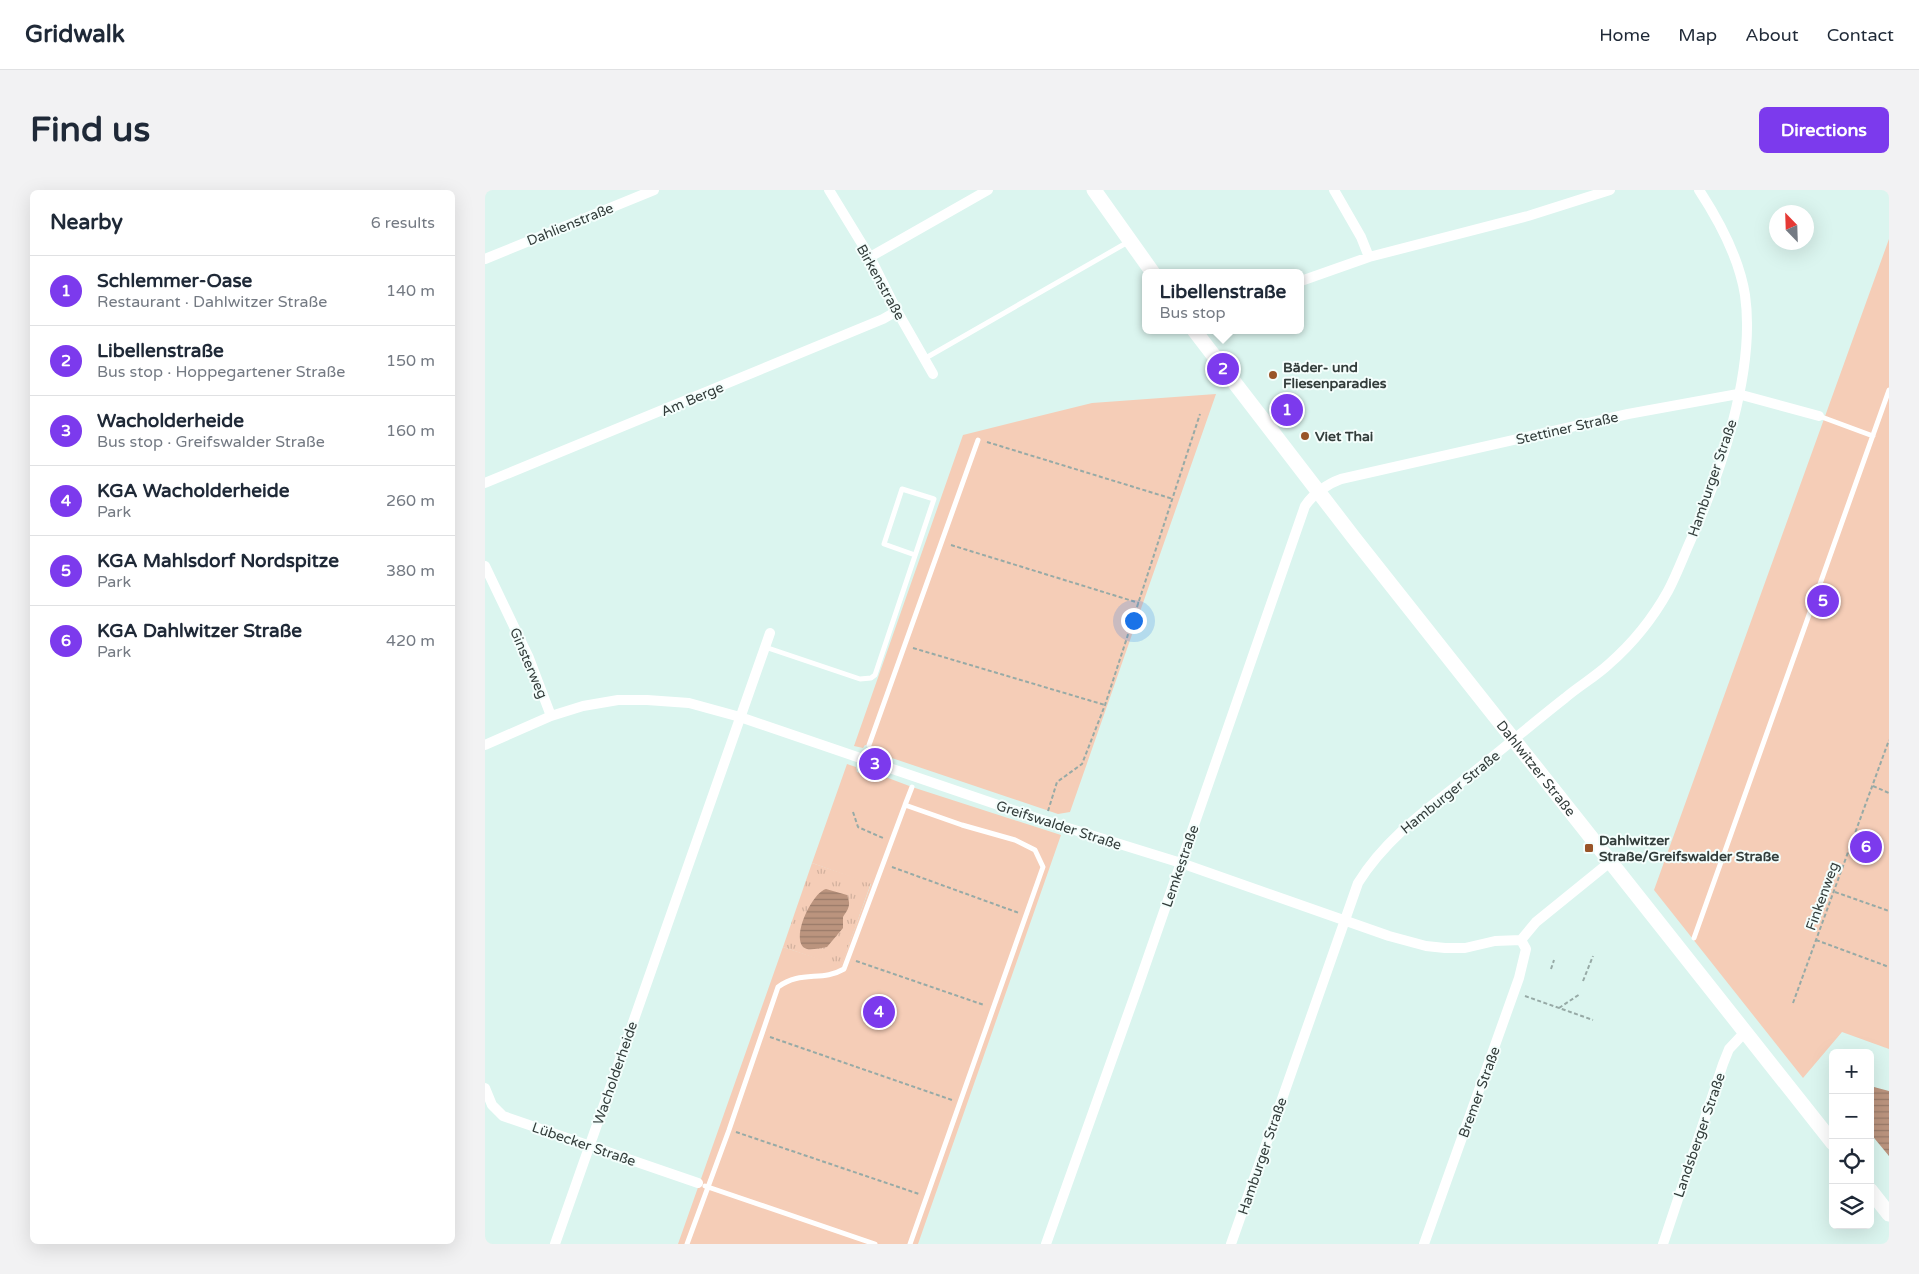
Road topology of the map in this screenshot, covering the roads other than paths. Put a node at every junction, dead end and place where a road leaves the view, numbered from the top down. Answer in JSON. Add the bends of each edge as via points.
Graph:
{"nodes":[{"id":1,"x":654,"y":190,"type":"edge"},
{"id":2,"x":829,"y":190,"type":"edge"},
{"id":3,"x":988,"y":190,"type":"edge"},
{"id":4,"x":1094,"y":190,"type":"edge"},
{"id":5,"x":1334,"y":190,"type":"edge"},
{"id":6,"x":1610,"y":190,"type":"edge"},
{"id":7,"x":1699,"y":190,"type":"edge"},
{"id":8,"x":1130,"y":240,"type":"junction"},
{"id":9,"x":870,"y":257,"type":"junction"},
{"id":10,"x":1369,"y":257,"type":"junction"},
{"id":11,"x":485,"y":259,"type":"edge"},
{"id":12,"x":1150,"y":269,"type":"edge"},
{"id":13,"x":1304,"y":280,"type":"edge"},
{"id":14,"x":897,"y":311,"type":"junction"},
{"id":15,"x":1198,"y":334,"type":"edge"},
{"id":16,"x":924,"y":359,"type":"junction"},
{"id":17,"x":933,"y":374,"type":"dead end"},
{"id":18,"x":1889,"y":390,"type":"edge"},
{"id":19,"x":1739,"y":394,"type":"junction"},
{"id":20,"x":1819,"y":416,"type":"joint"},
{"id":21,"x":1873,"y":436,"type":"junction"},
{"id":22,"x":978,"y":440,"type":"road end"},
{"id":23,"x":485,"y":483,"type":"edge"},
{"id":24,"x":1318,"y":492,"type":"junction"},
{"id":25,"x":915,"y":555,"type":"junction"},
{"id":26,"x":485,"y":566,"type":"edge"},
{"id":27,"x":770,"y":634,"type":"dead end"},
{"id":28,"x":765,"y":647,"type":"junction"},
{"id":29,"x":551,"y":716,"type":"junction"},
{"id":30,"x":741,"y":717,"type":"junction"},
{"id":31,"x":1514,"y":740,"type":"junction"},
{"id":32,"x":485,"y":745,"type":"edge"},
{"id":33,"x":869,"y":745,"type":"dead end"},
{"id":34,"x":912,"y":787,"type":"dead end"},
{"id":35,"x":905,"y":805,"type":"junction"},
{"id":36,"x":1610,"y":862,"type":"junction"},
{"id":37,"x":1181,"y":863,"type":"junction"},
{"id":38,"x":1344,"y":920,"type":"junction"},
{"id":39,"x":1693,"y":938,"type":"dead end"},
{"id":40,"x":1521,"y":940,"type":"junction"},
{"id":41,"x":1745,"y":1032,"type":"junction"},
{"id":42,"x":485,"y":1088,"type":"edge"},
{"id":43,"x":1830,"y":1139,"type":"edge"},
{"id":44,"x":589,"y":1146,"type":"junction"},
{"id":45,"x":703,"y":1185,"type":"junction"},
{"id":46,"x":1874,"y":1195,"type":"edge"},
{"id":47,"x":1889,"y":1214,"type":"edge"},
{"id":48,"x":555,"y":1244,"type":"edge"},
{"id":49,"x":687,"y":1244,"type":"edge"},
{"id":50,"x":875,"y":1244,"type":"edge"},
{"id":51,"x":910,"y":1244,"type":"edge"},
{"id":52,"x":1047,"y":1244,"type":"edge"},
{"id":53,"x":1231,"y":1244,"type":"edge"},
{"id":54,"x":1424,"y":1244,"type":"edge"},
{"id":55,"x":1663,"y":1244,"type":"edge"}],
"edges":[{"from":1,"to":11,"type":"street","name":"Dahlienstraße"},
{"from":2,"to":9,"type":"street","name":"Birkenstraße"},
{"from":3,"to":9,"type":"street"},
{"from":4,"to":8,"type":"main road"},
{"from":5,"to":10,"type":"street"},
{"from":6,"to":10,"type":"street","via":[[1528,216]]},
{"from":7,"to":19,"type":"street","name":"Hamburger Straße","via":[[1725,234],[1745,294],[1747,329]]},
{"from":8,"to":12,"type":"main road"},
{"from":8,"to":16,"type":"lane"},
{"from":9,"to":14,"type":"street","name":"Birkenstraße"},
{"from":10,"to":13,"type":"street"},
{"from":14,"to":16,"type":"street","name":"Birkenstraße"},
{"from":14,"to":23,"type":"street","name":"Am Berge","via":[[767,368]]},
{"from":15,"to":24,"type":"main road","name":"Dahlwitzer Straße"},
{"from":16,"to":17,"type":"street","name":"Birkenstraße"},
{"from":18,"to":21,"type":"lane"},
{"from":19,"to":20,"type":"street","name":"Stettiner Straße"},
{"from":19,"to":24,"type":"street","name":"Stettiner Straße","via":[[1629,414],[1341,478]]},
{"from":19,"to":31,"type":"street","name":"Hamburger Straße","via":[[1698,524],[1667,591],[1640,634],[1610,664]]},
{"from":20,"to":21,"type":"lane"},
{"from":21,"to":39,"type":"lane"},
{"from":22,"to":33,"type":"lane"},
{"from":24,"to":31,"type":"main road","name":"Dahlwitzer Straße"},
{"from":24,"to":37,"type":"street","name":"Lemkestraße","via":[[1305,506]]},
{"from":25,"to":25,"type":"lane","via":[[934,499],[903,489],[884,544]]},
{"from":25,"to":28,"type":"lane","via":[[875,675],[871,678],[860,679]]},
{"from":26,"to":29,"type":"street","name":"Ginsterweg","via":[[529,658]]},
{"from":27,"to":28,"type":"street","name":"Wacholderheide"},
{"from":28,"to":30,"type":"street","name":"Wacholderheide"},
{"from":29,"to":30,"type":"street","name":"Greifswalder Straße","via":[[617,700],[647,700],[689,703]]},
{"from":29,"to":32,"type":"street","name":"Greifswalder Straße"},
{"from":30,"to":37,"type":"street","name":"Greifswalder Straße","via":[[1039,819]]},
{"from":30,"to":44,"type":"street","name":"Wacholderheide"},
{"from":31,"to":36,"type":"main road","name":"Dahlwitzer Straße"},
{"from":31,"to":38,"type":"street","name":"Hamburger Straße","via":[[1392,840],[1358,883]]},
{"from":34,"to":35,"type":"lane"},
{"from":35,"to":45,"type":"lane","via":[[844,969],[835,974],[795,977],[778,987],[729,1130]]},
{"from":35,"to":51,"type":"lane","via":[[1015,840],[1035,850],[1043,867]]},
{"from":36,"to":40,"type":"street","via":[[1536,922]]},
{"from":36,"to":41,"type":"main road","name":"Dahlwitzer Straße"},
{"from":37,"to":38,"type":"street","name":"Greifswalder Straße"},
{"from":37,"to":52,"type":"street","name":"Lemkestraße"},
{"from":38,"to":40,"type":"street","name":"Greifswalder Straße","via":[[1426,946],[1465,948]]},
{"from":38,"to":53,"type":"street","name":"Hamburger Straße"},
{"from":40,"to":54,"type":"street","name":"Bremer Straße","via":[[1526,949],[1514,992]]},
{"from":41,"to":43,"type":"main road","name":"Dahlwitzer Straße"},
{"from":41,"to":55,"type":"street","name":"Landsberger Straße","via":[[1729,1049],[1723,1064]]},
{"from":42,"to":44,"type":"street","name":"Lübecker Straße","via":[[492,1105],[503,1116]]},
{"from":44,"to":45,"type":"street","name":"Lübecker Straße"},
{"from":44,"to":48,"type":"street","name":"Wacholderheide"},
{"from":45,"to":49,"type":"lane"},
{"from":45,"to":50,"type":"lane"},
{"from":46,"to":47,"type":"main road"}]}
